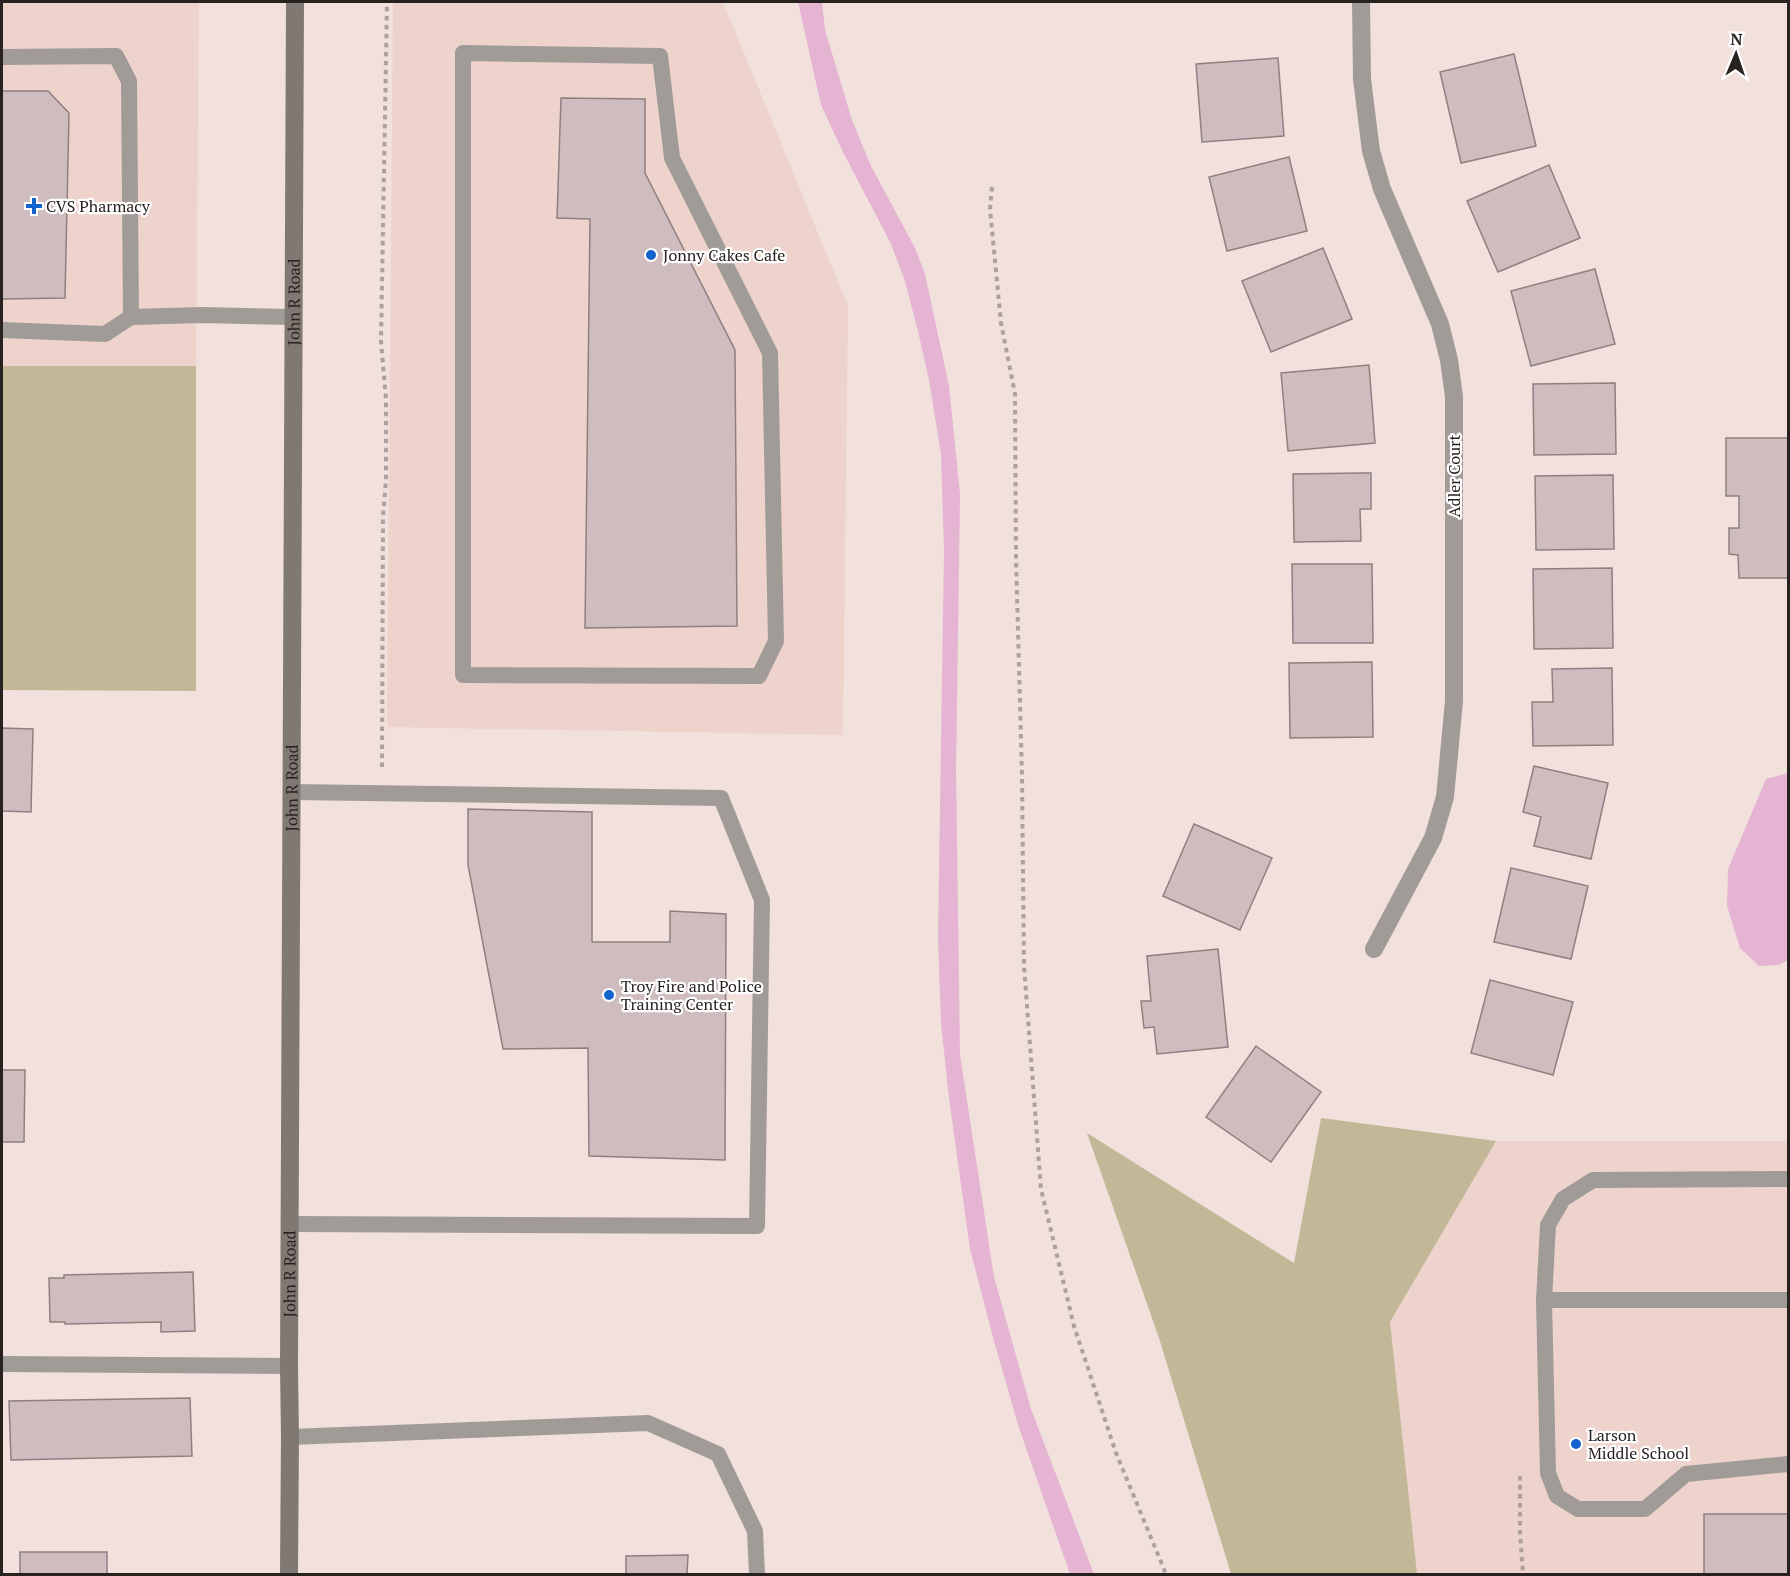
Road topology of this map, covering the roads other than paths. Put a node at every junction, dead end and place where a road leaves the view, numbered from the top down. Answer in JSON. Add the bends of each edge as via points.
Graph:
{"nodes":[{"id":1,"x":295,"y":2,"type":"edge"},
{"id":2,"x":1361,"y":2,"type":"edge"},
{"id":3,"x":660,"y":56,"type":"joint"},
{"id":4,"x":2,"y":57,"type":"edge"},
{"id":5,"x":131,"y":317,"type":"junction"},
{"id":6,"x":293,"y":317,"type":"junction"},
{"id":7,"x":2,"y":330,"type":"edge"},
{"id":8,"x":292,"y":792,"type":"junction"},
{"id":9,"x":1374,"y":950,"type":"dead end"},
{"id":10,"x":1788,"y":1179,"type":"edge"},
{"id":11,"x":290,"y":1224,"type":"junction"},
{"id":12,"x":1544,"y":1300,"type":"junction"},
{"id":13,"x":1788,"y":1300,"type":"edge"},
{"id":14,"x":2,"y":1364,"type":"edge"},
{"id":15,"x":289,"y":1366,"type":"junction"},
{"id":16,"x":290,"y":1437,"type":"junction"},
{"id":17,"x":1788,"y":1464,"type":"edge"},
{"id":18,"x":289,"y":1575,"type":"edge"},
{"id":19,"x":757,"y":1575,"type":"edge"}],
"edges":[{"from":1,"to":6,"type":"main road","name":"John R Road"},
{"from":2,"to":9,"type":"street","name":"Adler Court","via":[[1362,79],[1371,151],[1382,189],[1440,324],[1454,397],[1454,701],[1444,797],[1433,838]]},
{"from":3,"to":3,"type":"lane","via":[[463,53],[463,675],[759,676],[776,641],[770,353],[672,158]]},
{"from":4,"to":5,"type":"lane","via":[[116,56],[129,81]]},
{"from":5,"to":6,"type":"lane"},
{"from":5,"to":7,"type":"lane","via":[[105,334]]},
{"from":6,"to":8,"type":"main road","name":"John R Road"},
{"from":8,"to":11,"type":"main road","name":"John R Road"},
{"from":8,"to":11,"type":"lane","via":[[720,798],[762,900],[757,1226]]},
{"from":10,"to":12,"type":"lane","via":[[1593,1180],[1563,1199],[1548,1225]]},
{"from":11,"to":15,"type":"main road","name":"John R Road"},
{"from":12,"to":13,"type":"lane"},
{"from":12,"to":17,"type":"lane","via":[[1548,1473],[1557,1496],[1578,1509],[1645,1509],[1686,1474]]},
{"from":14,"to":15,"type":"lane"},
{"from":15,"to":16,"type":"main road","name":"John R Road"},
{"from":16,"to":18,"type":"main road","name":"John R Road"},
{"from":16,"to":19,"type":"lane","via":[[648,1423],[718,1454],[755,1531]]}]}
